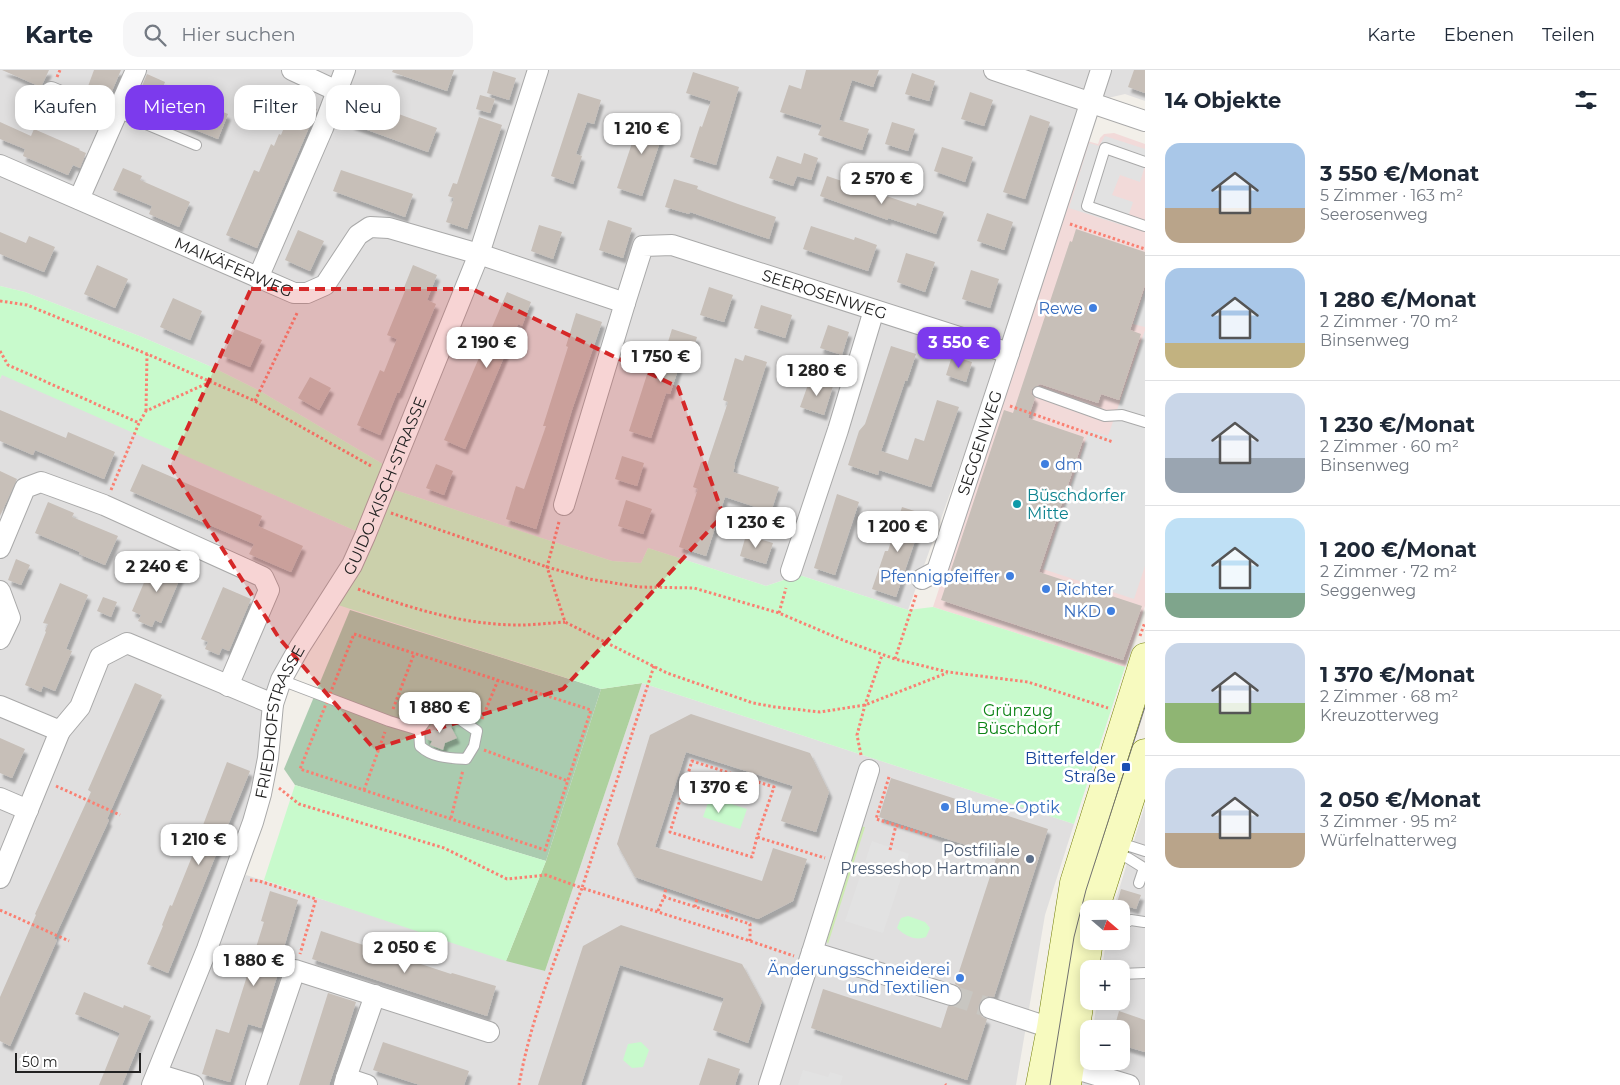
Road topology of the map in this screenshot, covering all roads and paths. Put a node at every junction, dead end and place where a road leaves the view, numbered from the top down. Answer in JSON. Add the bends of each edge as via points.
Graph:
{"nodes":[{"id":1,"x":136,"y":70,"type":"edge"},
{"id":2,"x":292,"y":70,"type":"edge"},
{"id":3,"x":345,"y":70,"type":"edge"},
{"id":4,"x":538,"y":70,"type":"edge"},
{"id":5,"x":994,"y":70,"type":"edge"},
{"id":6,"x":1102,"y":70,"type":"edge"},
{"id":7,"x":340,"y":85,"type":"edge"},
{"id":8,"x":326,"y":86,"type":"edge"},
{"id":9,"x":1091,"y":102,"type":"junction"},
{"id":10,"x":115,"y":116,"type":"joint"},
{"id":11,"x":326,"y":121,"type":"edge"},
{"id":12,"x":1145,"y":121,"type":"edge"},
{"id":13,"x":109,"y":130,"type":"edge"},
{"id":14,"x":196,"y":145,"type":"dead end"},
{"id":15,"x":1145,"y":162,"type":"edge"},
{"id":16,"x":0,"y":165,"type":"edge"},
{"id":17,"x":79,"y":199,"type":"junction"},
{"id":18,"x":1053,"y":218,"type":"junction"},
{"id":19,"x":1145,"y":226,"type":"edge"},
{"id":20,"x":1145,"y":249,"type":"edge"},
{"id":21,"x":479,"y":254,"type":"junction"},
{"id":22,"x":258,"y":278,"type":"junction"},
{"id":23,"x":307,"y":293,"type":"junction"},
{"id":24,"x":0,"y":301,"type":"edge"},
{"id":25,"x":625,"y":303,"type":"junction"},
{"id":26,"x":874,"y":310,"type":"junction"},
{"id":27,"x":0,"y":351,"type":"edge"},
{"id":28,"x":1009,"y":353,"type":"junction"},
{"id":29,"x":147,"y":354,"type":"junction"},
{"id":30,"x":210,"y":382,"type":"junction"},
{"id":31,"x":1038,"y":392,"type":"dead end"},
{"id":32,"x":255,"y":401,"type":"junction"},
{"id":33,"x":993,"y":401,"type":"junction"},
{"id":34,"x":146,"y":411,"type":"junction"},
{"id":35,"x":139,"y":422,"type":"junction"},
{"id":36,"x":1145,"y":422,"type":"edge"},
{"id":37,"x":1113,"y":442,"type":"dead end"},
{"id":38,"x":389,"y":476,"type":"junction"},
{"id":39,"x":104,"y":505,"type":"junction"},
{"id":40,"x":564,"y":505,"type":"joint"},
{"id":41,"x":376,"y":509,"type":"junction"},
{"id":42,"x":0,"y":548,"type":"edge"},
{"id":43,"x":547,"y":567,"type":"junction"},
{"id":44,"x":791,"y":571,"type":"joint"},
{"id":45,"x":922,"y":579,"type":"joint"},
{"id":46,"x":341,"y":582,"type":"junction"},
{"id":47,"x":0,"y":592,"type":"edge"},
{"id":48,"x":779,"y":614,"type":"junction"},
{"id":49,"x":320,"y":616,"type":"joint"},
{"id":50,"x":565,"y":622,"type":"junction"},
{"id":51,"x":0,"y":639,"type":"edge"},
{"id":52,"x":882,"y":654,"type":"junction"},
{"id":53,"x":1145,"y":657,"type":"edge"},
{"id":54,"x":895,"y":659,"type":"junction"},
{"id":55,"x":654,"y":666,"type":"junction"},
{"id":56,"x":948,"y":672,"type":"junction"},
{"id":57,"x":281,"y":680,"type":"junction"},
{"id":58,"x":498,"y":680,"type":"junction"},
{"id":59,"x":228,"y":686,"type":"junction"},
{"id":60,"x":1141,"y":686,"type":"edge"},
{"id":61,"x":328,"y":698,"type":"junction"},
{"id":62,"x":273,"y":704,"type":"junction"},
{"id":63,"x":865,"y":705,"type":"junction"},
{"id":64,"x":0,"y":706,"type":"edge"},
{"id":65,"x":1127,"y":713,"type":"junction"},
{"id":66,"x":419,"y":730,"type":"junction"},
{"id":67,"x":60,"y":731,"type":"junction"},
{"id":68,"x":477,"y":731,"type":"junction"},
{"id":69,"x":474,"y":746,"type":"junction"},
{"id":70,"x":1145,"y":753,"type":"edge"},
{"id":71,"x":466,"y":759,"type":"junction"},
{"id":72,"x":869,"y":770,"type":"joint"},
{"id":73,"x":889,"y":777,"type":"dead end"},
{"id":74,"x":40,"y":780,"type":"junction"},
{"id":75,"x":264,"y":780,"type":"junction"},
{"id":76,"x":568,"y":781,"type":"junction"},
{"id":77,"x":0,"y":798,"type":"edge"},
{"id":78,"x":28,"y":810,"type":"junction"},
{"id":79,"x":120,"y":814,"type":"dead end"},
{"id":80,"x":451,"y":818,"type":"junction"},
{"id":81,"x":896,"y":825,"type":"junction"},
{"id":82,"x":757,"y":837,"type":"junction"},
{"id":83,"x":934,"y":837,"type":"dead end"},
{"id":84,"x":1115,"y":848,"type":"junction"},
{"id":85,"x":890,"y":850,"type":"dead end"},
{"id":86,"x":1145,"y":851,"type":"edge"},
{"id":87,"x":840,"y":863,"type":"junction"},
{"id":88,"x":0,"y":878,"type":"edge"},
{"id":89,"x":232,"y":878,"type":"junction"},
{"id":90,"x":1138,"y":883,"type":"dead end"},
{"id":91,"x":582,"y":888,"type":"junction"},
{"id":92,"x":666,"y":888,"type":"dead end"},
{"id":93,"x":664,"y":897,"type":"junction"},
{"id":94,"x":697,"y":899,"type":"dead end"},
{"id":95,"x":1098,"y":900,"type":"edge"},
{"id":96,"x":695,"y":907,"type":"junction"},
{"id":97,"x":728,"y":909,"type":"dead end"},
{"id":98,"x":0,"y":910,"type":"edge"},
{"id":99,"x":658,"y":911,"type":"junction"},
{"id":100,"x":726,"y":917,"type":"junction"},
{"id":101,"x":1130,"y":920,"type":"edge"},
{"id":102,"x":1144,"y":922,"type":"edge"},
{"id":103,"x":750,"y":940,"type":"junction"},
{"id":104,"x":69,"y":941,"type":"dead end"},
{"id":105,"x":810,"y":956,"type":"junction"},
{"id":106,"x":1091,"y":959,"type":"edge"},
{"id":107,"x":295,"y":970,"type":"junction"},
{"id":108,"x":1145,"y":973,"type":"edge"},
{"id":109,"x":1130,"y":974,"type":"edge"},
{"id":110,"x":375,"y":995,"type":"junction"},
{"id":111,"x":951,"y":995,"type":"tunnel mouth"},
{"id":112,"x":990,"y":1008,"type":"tunnel mouth"},
{"id":113,"x":489,"y":1032,"type":"dead end"},
{"id":114,"x":1063,"y":1032,"type":"junction"},
{"id":115,"x":1068,"y":1077,"type":"edge"},
{"id":116,"x":154,"y":1079,"type":"edge"},
{"id":117,"x":1097,"y":1080,"type":"edge"},
{"id":118,"x":345,"y":1081,"type":"edge"},
{"id":119,"x":193,"y":1085,"type":"edge"},
{"id":120,"x":256,"y":1085,"type":"edge"},
{"id":121,"x":367,"y":1085,"type":"edge"},
{"id":122,"x":518,"y":1085,"type":"edge"},
{"id":123,"x":769,"y":1085,"type":"edge"},
{"id":124,"x":1040,"y":1085,"type":"edge"},
{"id":125,"x":1130,"y":1085,"type":"edge"}],
"edges":[{"from":1,"to":10,"type":"street"},
{"from":2,"to":8,"type":"street"},
{"from":3,"to":7,"type":"street"},
{"from":4,"to":21,"type":"street","name":"GUIDO-KISCH-STRASSE"},
{"from":5,"to":9,"type":"street"},
{"from":6,"to":9,"type":"street"},
{"from":9,"to":12,"type":"street"},
{"from":9,"to":18,"type":"street"},
{"from":10,"to":14,"type":"lane"},
{"from":11,"to":22,"type":"street"},
{"from":13,"to":17,"type":"street"},
{"from":15,"to":19,"type":"lane","via":[[1105,148],[1087,206]]},
{"from":16,"to":17,"type":"street","name":"MAIKÄFERWEG"},
{"from":17,"to":22,"type":"street","name":"MAIKÄFERWEG"},
{"from":18,"to":20,"type":"path"},
{"from":18,"to":28,"type":"street"},
{"from":21,"to":23,"type":"street","name":"MAIKÄFERWEG","via":[[389,228],[370,227],[358,235],[325,285]]},
{"from":21,"to":25,"type":"street","name":"MAIKÄFERWEG"},
{"from":21,"to":38,"type":"street","name":"GUIDO-KISCH-STRASSE"},
{"from":22,"to":23,"type":"street","name":"MAIKÄFERWEG","via":[[294,293]]},
{"from":23,"to":32,"type":"path"},
{"from":24,"to":29,"type":"path","via":[[27,305]]},
{"from":25,"to":26,"type":"street","name":"SEEROSENWEG","via":[[643,246],[672,245]]},
{"from":25,"to":40,"type":"street"},
{"from":26,"to":28,"type":"street","name":"SEEROSENWEG"},
{"from":26,"to":44,"type":"street"},
{"from":27,"to":35,"type":"path","via":[[8,365]]},
{"from":28,"to":33,"type":"street","name":"SEGGENWEG"},
{"from":29,"to":30,"type":"path"},
{"from":29,"to":34,"type":"path"},
{"from":30,"to":32,"type":"path"},
{"from":30,"to":34,"type":"path"},
{"from":31,"to":36,"type":"lane","via":[[1105,416],[1122,415]]},
{"from":32,"to":38,"type":"path"},
{"from":33,"to":37,"type":"path"},
{"from":33,"to":45,"type":"street","name":"SEGGENWEG","via":[[937,570]]},
{"from":34,"to":35,"type":"path"},
{"from":35,"to":39,"type":"path"},
{"from":38,"to":41,"type":"street","name":"GUIDO-KISCH-STRASSE"},
{"from":39,"to":42,"type":"street","via":[[41,482],[25,488]]},
{"from":39,"to":59,"type":"street","via":[[263,577],[270,590]]},
{"from":40,"to":43,"type":"path"},
{"from":41,"to":43,"type":"path"},
{"from":41,"to":46,"type":"street","name":"GUIDO-KISCH-STRASSE","via":[[352,565]]},
{"from":43,"to":48,"type":"path","via":[[589,579],[638,587],[694,588]]},
{"from":43,"to":50,"type":"path"},
{"from":44,"to":48,"type":"path"},
{"from":45,"to":54,"type":"path"},
{"from":46,"to":49,"type":"street","name":"GUIDO-KISCH-STRASSE"},
{"from":46,"to":50,"type":"path","via":[[442,616],[519,625]]},
{"from":47,"to":51,"type":"street","via":[[10,618]]},
{"from":48,"to":52,"type":"path"},
{"from":49,"to":57,"type":"street","name":"FRIEDHOFSTRASSE"},
{"from":50,"to":55,"type":"path"},
{"from":52,"to":54,"type":"path"},
{"from":52,"to":63,"type":"path"},
{"from":53,"to":60,"type":"main road"},
{"from":54,"to":56,"type":"path"},
{"from":55,"to":63,"type":"path","via":[[753,703],[820,712]]},
{"from":55,"to":91,"type":"path"},
{"from":56,"to":63,"type":"path"},
{"from":56,"to":65,"type":"path","via":[[1028,682]]},
{"from":57,"to":61,"type":"lane"},
{"from":57,"to":62,"type":"street","name":"FRIEDHOFSTRASSE"},
{"from":58,"to":61,"type":"path","via":[[354,634]]},
{"from":58,"to":68,"type":"path"},
{"from":58,"to":76,"type":"path","via":[[591,710]]},
{"from":59,"to":62,"type":"street"},
{"from":59,"to":67,"type":"street","via":[[127,643],[100,657],[80,707]]},
{"from":60,"to":65,"type":"main road"},
{"from":61,"to":66,"type":"lane"},
{"from":61,"to":80,"type":"path","via":[[300,770]]},
{"from":62,"to":75,"type":"street","name":"FRIEDHOFSTRASSE"},
{"from":63,"to":72,"type":"path","via":[[857,736],[864,766]]},
{"from":64,"to":67,"type":"street"},
{"from":65,"to":114,"type":"main road","via":[[1074,883]]},
{"from":66,"to":68,"type":"lane","via":[[432,712],[455,716]]},
{"from":66,"to":71,"type":"lane","via":[[420,746],[428,754]]},
{"from":67,"to":74,"type":"street"},
{"from":68,"to":69,"type":"lane"},
{"from":69,"to":71,"type":"lane"},
{"from":69,"to":76,"type":"path"},
{"from":70,"to":84,"type":"main road"},
{"from":71,"to":80,"type":"path"},
{"from":72,"to":87,"type":"street"},
{"from":73,"to":81,"type":"path","via":[[875,820]]},
{"from":74,"to":78,"type":"street"},
{"from":74,"to":79,"type":"path"},
{"from":75,"to":89,"type":"street","name":"FRIEDHOFSTRASSE","via":[[253,822]]},
{"from":75,"to":91,"type":"path","via":[[299,804],[444,848],[507,879],[546,875]]},
{"from":76,"to":80,"type":"path","via":[[545,850]]},
{"from":77,"to":78,"type":"street"},
{"from":78,"to":88,"type":"street"},
{"from":81,"to":83,"type":"path"},
{"from":81,"to":85,"type":"path"},
{"from":82,"to":82,"type":"path","via":[[774,787],[692,761],[670,832],[752,856]]},
{"from":82,"to":87,"type":"path"},
{"from":84,"to":86,"type":"lane"},
{"from":84,"to":90,"type":"lane","via":[[1144,868]]},
{"from":84,"to":95,"type":"main road"},
{"from":87,"to":105,"type":"street"},
{"from":89,"to":107,"type":"path","via":[[259,882],[316,899]]},
{"from":89,"to":116,"type":"street","name":"FRIEDHOFSTRASSE"},
{"from":91,"to":99,"type":"path"},
{"from":91,"to":122,"type":"path","via":[[546,982]]},
{"from":92,"to":93,"type":"path"},
{"from":93,"to":96,"type":"path"},
{"from":93,"to":99,"type":"path"},
{"from":94,"to":96,"type":"path"},
{"from":96,"to":100,"type":"path"},
{"from":97,"to":100,"type":"path"},
{"from":98,"to":104,"type":"path"},
{"from":99,"to":103,"type":"path"},
{"from":100,"to":103,"type":"path","via":[[750,924]]},
{"from":101,"to":102,"type":"lane"},
{"from":103,"to":105,"type":"path"},
{"from":105,"to":111,"type":"street"},
{"from":105,"to":123,"type":"street"},
{"from":106,"to":114,"type":"main road"},
{"from":107,"to":110,"type":"street"},
{"from":107,"to":120,"type":"street"},
{"from":108,"to":109,"type":"lane"},
{"from":110,"to":113,"type":"street"},
{"from":110,"to":118,"type":"street"},
{"from":112,"to":114,"type":"street"},
{"from":114,"to":115,"type":"main road"},
{"from":114,"to":124,"type":"main road"},
{"from":115,"to":117,"type":"street"},
{"from":116,"to":119,"type":"street"},
{"from":117,"to":125,"type":"street"},
{"from":118,"to":121,"type":"street"}]}
